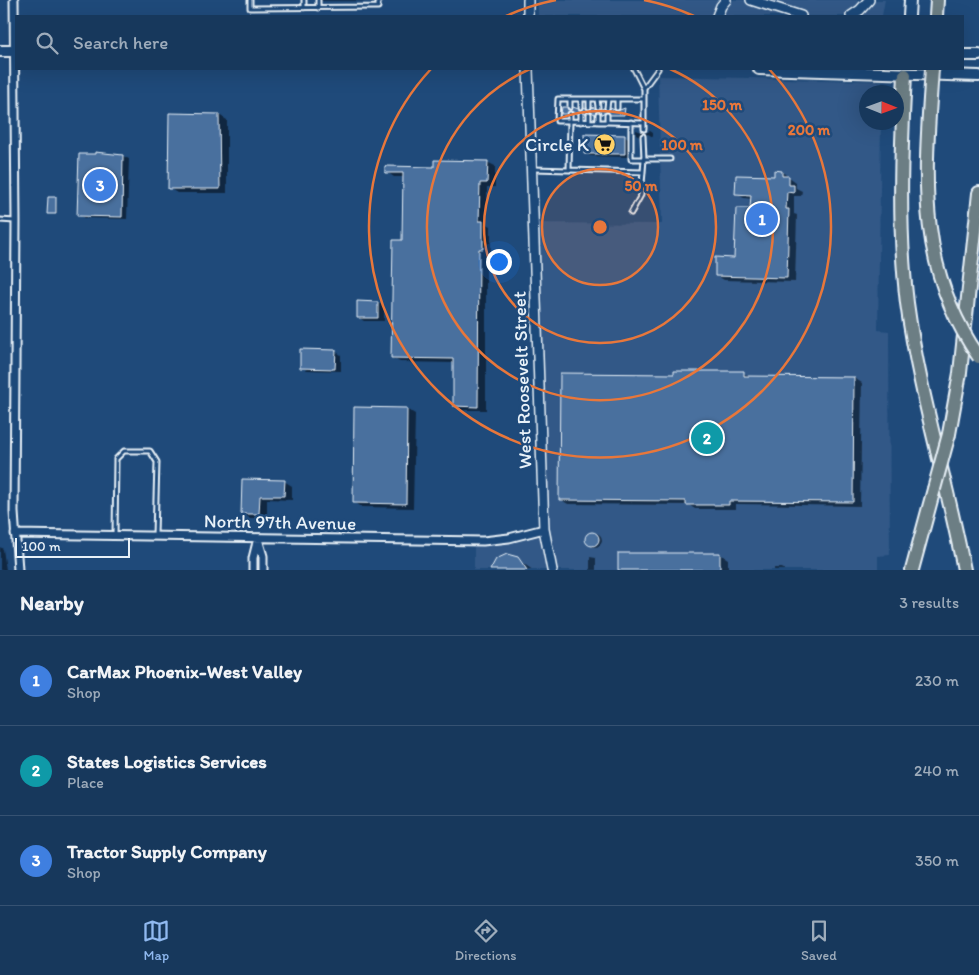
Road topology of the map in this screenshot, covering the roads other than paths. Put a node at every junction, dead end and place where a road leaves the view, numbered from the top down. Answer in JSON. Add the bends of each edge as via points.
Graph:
{"nodes":[{"id":1,"x":14,"y":0,"type":"edge"},
{"id":2,"x":250,"y":0,"type":"edge"},
{"id":3,"x":304,"y":0,"type":"edge"},
{"id":4,"x":318,"y":0,"type":"edge"},
{"id":5,"x":333,"y":0,"type":"edge"},
{"id":6,"x":345,"y":0,"type":"edge"},
{"id":7,"x":360,"y":0,"type":"edge"},
{"id":8,"x":378,"y":0,"type":"edge"},
{"id":9,"x":528,"y":0,"type":"edge"},
{"id":10,"x":726,"y":0,"type":"edge"},
{"id":11,"x":751,"y":0,"type":"edge"},
{"id":12,"x":869,"y":0,"type":"edge"},
{"id":13,"x":910,"y":0,"type":"edge"},
{"id":14,"x":344,"y":6,"type":"junction"},
{"id":15,"x":360,"y":6,"type":"junction"},
{"id":16,"x":333,"y":7,"type":"junction"},
{"id":17,"x":304,"y":8,"type":"junction"},
{"id":18,"x":318,"y":8,"type":"junction"},
{"id":19,"x":528,"y":15,"type":"edge"},
{"id":20,"x":717,"y":15,"type":"edge"},
{"id":21,"x":798,"y":15,"type":"edge"},
{"id":22,"x":852,"y":15,"type":"edge"},
{"id":23,"x":909,"y":15,"type":"edge"},
{"id":24,"x":0,"y":51,"type":"edge"},
{"id":25,"x":15,"y":51,"type":"edge"},
{"id":26,"x":964,"y":55,"type":"edge"},
{"id":27,"x":979,"y":56,"type":"edge"},
{"id":28,"x":15,"y":70,"type":"edge"},
{"id":29,"x":528,"y":70,"type":"edge"},
{"id":30,"x":635,"y":70,"type":"edge"},
{"id":31,"x":657,"y":70,"type":"edge"},
{"id":32,"x":808,"y":70,"type":"edge"},
{"id":33,"x":932,"y":70,"type":"edge"},
{"id":34,"x":905,"y":72,"type":"edge"},
{"id":35,"x":979,"y":76,"type":"edge"},
{"id":36,"x":644,"y":88,"type":"junction"},
{"id":37,"x":644,"y":98,"type":"junction"},
{"id":38,"x":570,"y":99,"type":"junction"},
{"id":39,"x":581,"y":99,"type":"junction"},
{"id":40,"x":589,"y":99,"type":"junction"},
{"id":41,"x":597,"y":99,"type":"junction"},
{"id":42,"x":608,"y":99,"type":"junction"},
{"id":43,"x":617,"y":99,"type":"junction"},
{"id":44,"x":570,"y":107,"type":"dead end"},
{"id":45,"x":581,"y":107,"type":"dead end"},
{"id":46,"x":589,"y":107,"type":"dead end"},
{"id":47,"x":598,"y":107,"type":"dead end"},
{"id":48,"x":607,"y":108,"type":"dead end"},
{"id":49,"x":617,"y":108,"type":"dead end"},
{"id":50,"x":570,"y":114,"type":"dead end"},
{"id":51,"x":581,"y":114,"type":"dead end"},
{"id":52,"x":589,"y":114,"type":"dead end"},
{"id":53,"x":598,"y":114,"type":"dead end"},
{"id":54,"x":607,"y":115,"type":"dead end"},
{"id":55,"x":617,"y":115,"type":"dead end"},
{"id":56,"x":570,"y":121,"type":"junction"},
{"id":57,"x":581,"y":122,"type":"junction"},
{"id":58,"x":589,"y":122,"type":"junction"},
{"id":59,"x":598,"y":122,"type":"junction"},
{"id":60,"x":607,"y":122,"type":"junction"},
{"id":61,"x":617,"y":122,"type":"junction"},
{"id":62,"x":631,"y":122,"type":"junction"},
{"id":63,"x":644,"y":122,"type":"junction"},
{"id":64,"x":644,"y":129,"type":"dead end"},
{"id":65,"x":644,"y":136,"type":"dead end"},
{"id":66,"x":644,"y":159,"type":"junction"},
{"id":67,"x":670,"y":159,"type":"dead end"},
{"id":68,"x":530,"y":169,"type":"junction"},
{"id":69,"x":569,"y":170,"type":"junction"},
{"id":70,"x":643,"y":172,"type":"junction"},
{"id":71,"x":979,"y":193,"type":"edge"},
{"id":72,"x":631,"y":213,"type":"dead end"},
{"id":73,"x":0,"y":220,"type":"edge"},
{"id":74,"x":16,"y":221,"type":"junction"},
{"id":75,"x":979,"y":357,"type":"edge"},
{"id":76,"x":544,"y":529,"type":"junction"},
{"id":77,"x":15,"y":534,"type":"junction"},
{"id":78,"x":115,"y":536,"type":"junction"},
{"id":79,"x":156,"y":536,"type":"junction"},
{"id":80,"x":258,"y":538,"type":"junction"},
{"id":81,"x":18,"y":570,"type":"edge"},
{"id":82,"x":253,"y":570,"type":"edge"},
{"id":83,"x":263,"y":570,"type":"edge"},
{"id":84,"x":552,"y":570,"type":"edge"},
{"id":85,"x":912,"y":570,"type":"edge"},
{"id":86,"x":964,"y":570,"type":"edge"}],
"edges":[{"from":1,"to":25,"type":"street"},
{"from":2,"to":17,"type":"lane","via":[[250,8]]},
{"from":3,"to":17,"type":"lane"},
{"from":4,"to":18,"type":"lane"},
{"from":5,"to":16,"type":"lane"},
{"from":6,"to":14,"type":"lane"},
{"from":7,"to":15,"type":"lane"},
{"from":8,"to":15,"type":"lane","via":[[378,7]]},
{"from":9,"to":19,"type":"street"},
{"from":10,"to":20,"type":"street"},
{"from":11,"to":21,"type":"street"},
{"from":12,"to":22,"type":"street"},
{"from":13,"to":23,"type":"main road"},
{"from":14,"to":15,"type":"lane"},
{"from":14,"to":16,"type":"lane"},
{"from":16,"to":18,"type":"lane"},
{"from":17,"to":18,"type":"lane"},
{"from":24,"to":25,"type":"main road"},
{"from":26,"to":27,"type":"main road"},
{"from":28,"to":74,"type":"street"},
{"from":29,"to":68,"type":"street","name":"West Roosevelt Street"},
{"from":30,"to":36,"type":"lane"},
{"from":31,"to":36,"type":"lane"},
{"from":32,"to":34,"type":"main road"},
{"from":33,"to":75,"type":"highway","bridge":true,"via":[[926,173],[928,225],[948,301]]},
{"from":34,"to":35,"type":"main road"},
{"from":34,"to":86,"type":"highway","via":[[902,244],[907,302],[918,366]]},
{"from":36,"to":37,"type":"lane"},
{"from":37,"to":43,"type":"lane"},
{"from":37,"to":63,"type":"lane"},
{"from":38,"to":39,"type":"lane"},
{"from":38,"to":44,"type":"lane"},
{"from":38,"to":56,"type":"lane","via":[[558,99],[557,121]]},
{"from":39,"to":40,"type":"lane"},
{"from":39,"to":45,"type":"lane"},
{"from":40,"to":41,"type":"lane"},
{"from":40,"to":46,"type":"lane"},
{"from":41,"to":42,"type":"lane"},
{"from":41,"to":47,"type":"lane"},
{"from":42,"to":43,"type":"lane"},
{"from":42,"to":48,"type":"lane"},
{"from":43,"to":49,"type":"lane"},
{"from":50,"to":56,"type":"lane"},
{"from":51,"to":57,"type":"lane"},
{"from":52,"to":58,"type":"lane"},
{"from":53,"to":59,"type":"lane"},
{"from":54,"to":60,"type":"lane"},
{"from":55,"to":61,"type":"lane"},
{"from":56,"to":57,"type":"lane"},
{"from":56,"to":69,"type":"lane"},
{"from":57,"to":58,"type":"lane"},
{"from":58,"to":59,"type":"lane"},
{"from":59,"to":60,"type":"lane"},
{"from":60,"to":61,"type":"lane"},
{"from":61,"to":62,"type":"lane"},
{"from":62,"to":63,"type":"lane"},
{"from":62,"to":66,"type":"lane","via":[[631,159]]},
{"from":63,"to":64,"type":"lane"},
{"from":65,"to":66,"type":"lane"},
{"from":66,"to":67,"type":"lane"},
{"from":66,"to":70,"type":"lane"},
{"from":68,"to":69,"type":"lane"},
{"from":68,"to":76,"type":"street","name":"West Roosevelt Street"},
{"from":69,"to":70,"type":"lane"},
{"from":70,"to":72,"type":"lane","via":[[641,195]]},
{"from":71,"to":85,"type":"highway","bridge":true,"via":[[961,366],[950,434]]},
{"from":73,"to":74,"type":"lane"},
{"from":74,"to":77,"type":"street"},
{"from":76,"to":80,"type":"street","name":"North 97th Avenue","via":[[483,541]]},
{"from":76,"to":84,"type":"street","name":"West Roosevelt Street"},
{"from":77,"to":78,"type":"street","name":"North 97th Avenue"},
{"from":77,"to":81,"type":"street"},
{"from":78,"to":79,"type":"street","name":"North 97th Avenue"},
{"from":78,"to":79,"type":"lane","via":[[116,460],[124,451],[150,451],[157,462]]},
{"from":79,"to":80,"type":"street","name":"North 97th Avenue"},
{"from":80,"to":82,"type":"street"},
{"from":80,"to":83,"type":"street"}]}
